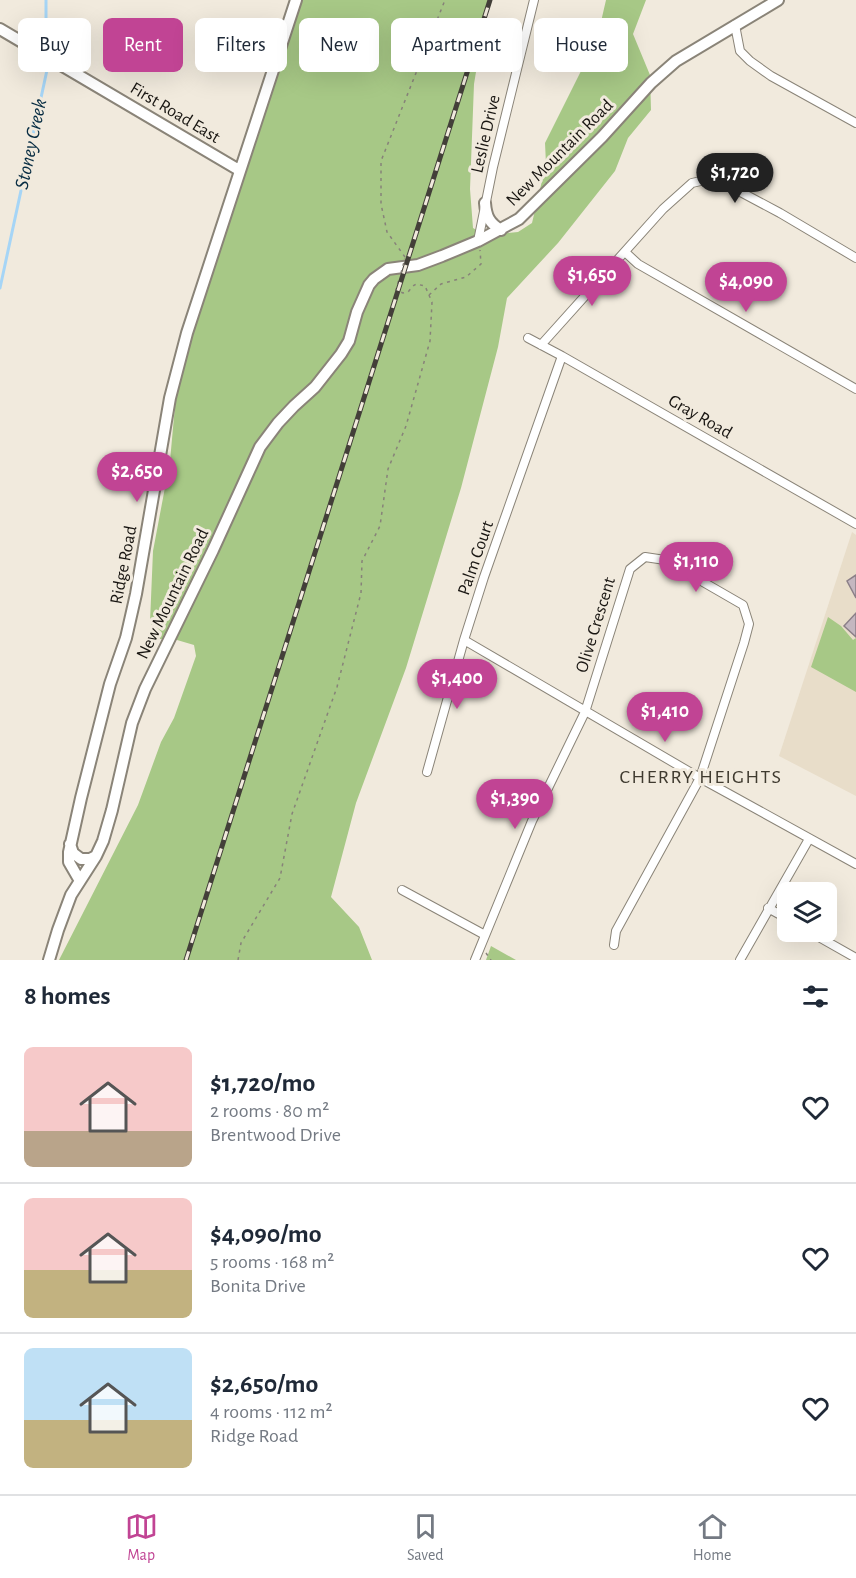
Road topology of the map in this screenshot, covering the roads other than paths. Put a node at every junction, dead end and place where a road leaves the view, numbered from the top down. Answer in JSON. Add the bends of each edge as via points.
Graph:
{"nodes":[{"id":1,"x":296,"y":0,"type":"edge"},
{"id":2,"x":534,"y":0,"type":"edge"},
{"id":3,"x":778,"y":0,"type":"edge"},
{"id":4,"x":735,"y":25,"type":"junction"},
{"id":5,"x":0,"y":29,"type":"edge"},
{"id":6,"x":856,"y":123,"type":"edge"},
{"id":7,"x":239,"y":170,"type":"junction"},
{"id":8,"x":485,"y":203,"type":"junction"},
{"id":9,"x":501,"y":230,"type":"junction"},
{"id":10,"x":479,"y":241,"type":"junction"},
{"id":11,"x":625,"y":252,"type":"junction"},
{"id":12,"x":856,"y":258,"type":"edge"},
{"id":13,"x":528,"y":338,"type":"dead end"},
{"id":14,"x":541,"y":345,"type":"junction"},
{"id":15,"x":562,"y":356,"type":"junction"},
{"id":16,"x":856,"y":389,"type":"edge"},
{"id":17,"x":856,"y":524,"type":"edge"},
{"id":18,"x":464,"y":640,"type":"junction"},
{"id":19,"x":585,"y":712,"type":"junction"},
{"id":20,"x":427,"y":772,"type":"dead end"},
{"id":21,"x":700,"y":778,"type":"junction"},
{"id":22,"x":809,"y":838,"type":"junction"},
{"id":23,"x":70,"y":844,"type":"junction"},
{"id":24,"x":96,"y":856,"type":"junction"},
{"id":25,"x":856,"y":864,"type":"edge"},
{"id":26,"x":80,"y":881,"type":"junction"},
{"id":27,"x":402,"y":890,"type":"dead end"},
{"id":28,"x":768,"y":908,"type":"junction"},
{"id":29,"x":777,"y":913,"type":"edge"},
{"id":30,"x":485,"y":935,"type":"junction"},
{"id":31,"x":828,"y":942,"type":"edge"},
{"id":32,"x":614,"y":945,"type":"dead end"},
{"id":33,"x":856,"y":958,"type":"edge"},
{"id":34,"x":49,"y":960,"type":"edge"},
{"id":35,"x":475,"y":960,"type":"edge"},
{"id":36,"x":740,"y":960,"type":"edge"}],
"edges":[{"from":1,"to":7,"type":"main road","name":"Ridge Road"},
{"from":2,"to":8,"type":"street","name":"Leslie Drive"},
{"from":3,"to":4,"type":"main road","name":"New Mountain Road"},
{"from":4,"to":6,"type":"street","via":[[740,51],[750,61]]},
{"from":4,"to":9,"type":"main road","name":"New Mountain Road","via":[[676,61],[519,219]]},
{"from":5,"to":7,"type":"main road","name":"First Road East"},
{"from":7,"to":23,"type":"main road","name":"Ridge Road","via":[[173,388],[136,594]]},
{"from":8,"to":9,"type":"main road","via":[[489,219]]},
{"from":8,"to":10,"type":"street","name":"Leslie Drive"},
{"from":9,"to":10,"type":"main road","name":"New Mountain Road"},
{"from":10,"to":24,"type":"main road","name":"New Mountain Road","via":[[418,265],[388,269],[374,279],[365,291],[341,354],[260,447],[145,689]]},
{"from":11,"to":12,"type":"street","via":[[663,209],[693,183],[705,180],[720,181]]},
{"from":11,"to":14,"type":"street"},
{"from":11,"to":16,"type":"street","via":[[648,270]]},
{"from":13,"to":14,"type":"street","name":"Gray Road"},
{"from":14,"to":15,"type":"street","name":"Gray Road"},
{"from":15,"to":17,"type":"street","name":"Gray Road"},
{"from":15,"to":18,"type":"street","name":"Palm Court"},
{"from":18,"to":19,"type":"street"},
{"from":18,"to":20,"type":"street","name":"Palm Court"},
{"from":19,"to":21,"type":"street"},
{"from":19,"to":21,"type":"street","name":"Olive Crescent","via":[[630,569],[645,557],[665,560],[743,605],[749,624]]},
{"from":19,"to":30,"type":"street","name":"Olive Crescent","via":[[532,821]]},
{"from":21,"to":22,"type":"street"},
{"from":21,"to":32,"type":"street","name":"Olive Crescent","via":[[616,931]]},
{"from":22,"to":25,"type":"street"},
{"from":22,"to":28,"type":"street"},
{"from":23,"to":24,"type":"main road","via":[[81,859]]},
{"from":23,"to":26,"type":"main road","name":"Ridge Road","via":[[69,862]]},
{"from":24,"to":26,"type":"main road","name":"New Mountain Road"},
{"from":26,"to":34,"type":"main road","via":[[66,907]]},
{"from":27,"to":30,"type":"street"},
{"from":28,"to":29,"type":"street"},
{"from":28,"to":36,"type":"street"},
{"from":30,"to":35,"type":"street","name":"Olive Crescent"},
{"from":31,"to":33,"type":"street"}]}
